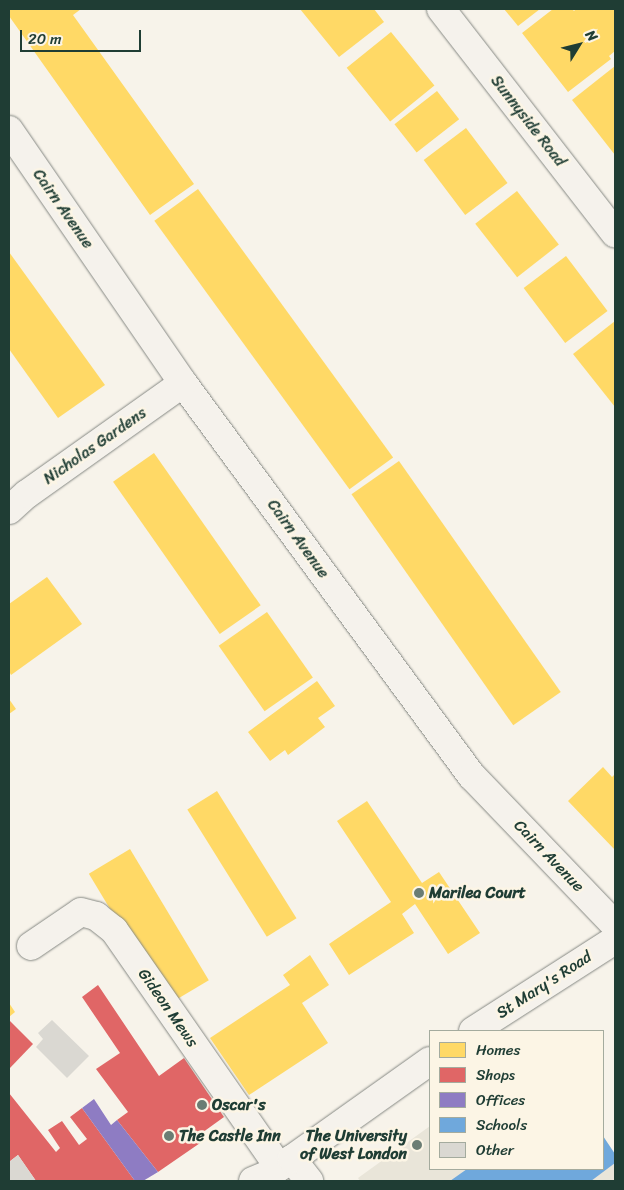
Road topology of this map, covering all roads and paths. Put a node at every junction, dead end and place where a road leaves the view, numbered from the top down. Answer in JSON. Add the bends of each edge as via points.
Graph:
{"nodes":[{"id":1,"x":441,"y":9,"type":"edge"},
{"id":2,"x":9,"y":130,"type":"edge"},
{"id":3,"x":615,"y":233,"type":"edge"},
{"id":4,"x":183,"y":383,"type":"junction"},
{"id":5,"x":9,"y":510,"type":"edge"},
{"id":6,"x":615,"y":925,"type":"edge"},
{"id":7,"x":615,"y":940,"type":"edge"},
{"id":8,"x":31,"y":946,"type":"dead end"},
{"id":9,"x":475,"y":1030,"type":"edge"},
{"id":10,"x":429,"y":1062,"type":"edge"},
{"id":11,"x":270,"y":1173,"type":"edge"},
{"id":12,"x":309,"y":1181,"type":"edge"}],
"edges":[{"from":1,"to":3,"type":"street","name":"Sunnyside Road"},
{"from":2,"to":4,"type":"street","name":"Cairn Avenue"},
{"from":4,"to":5,"type":"street","name":"Nicholas Gardens"},
{"from":4,"to":6,"type":"street","name":"Cairn Avenue","via":[[472,776]]},
{"from":7,"to":9,"type":"street","name":"St Mary's Road"},
{"from":8,"to":11,"type":"street","name":"Gideon Mews","via":[[81,912],[96,916],[114,930]]},
{"from":10,"to":11,"type":"street"},
{"from":11,"to":12,"type":"street"}]}
